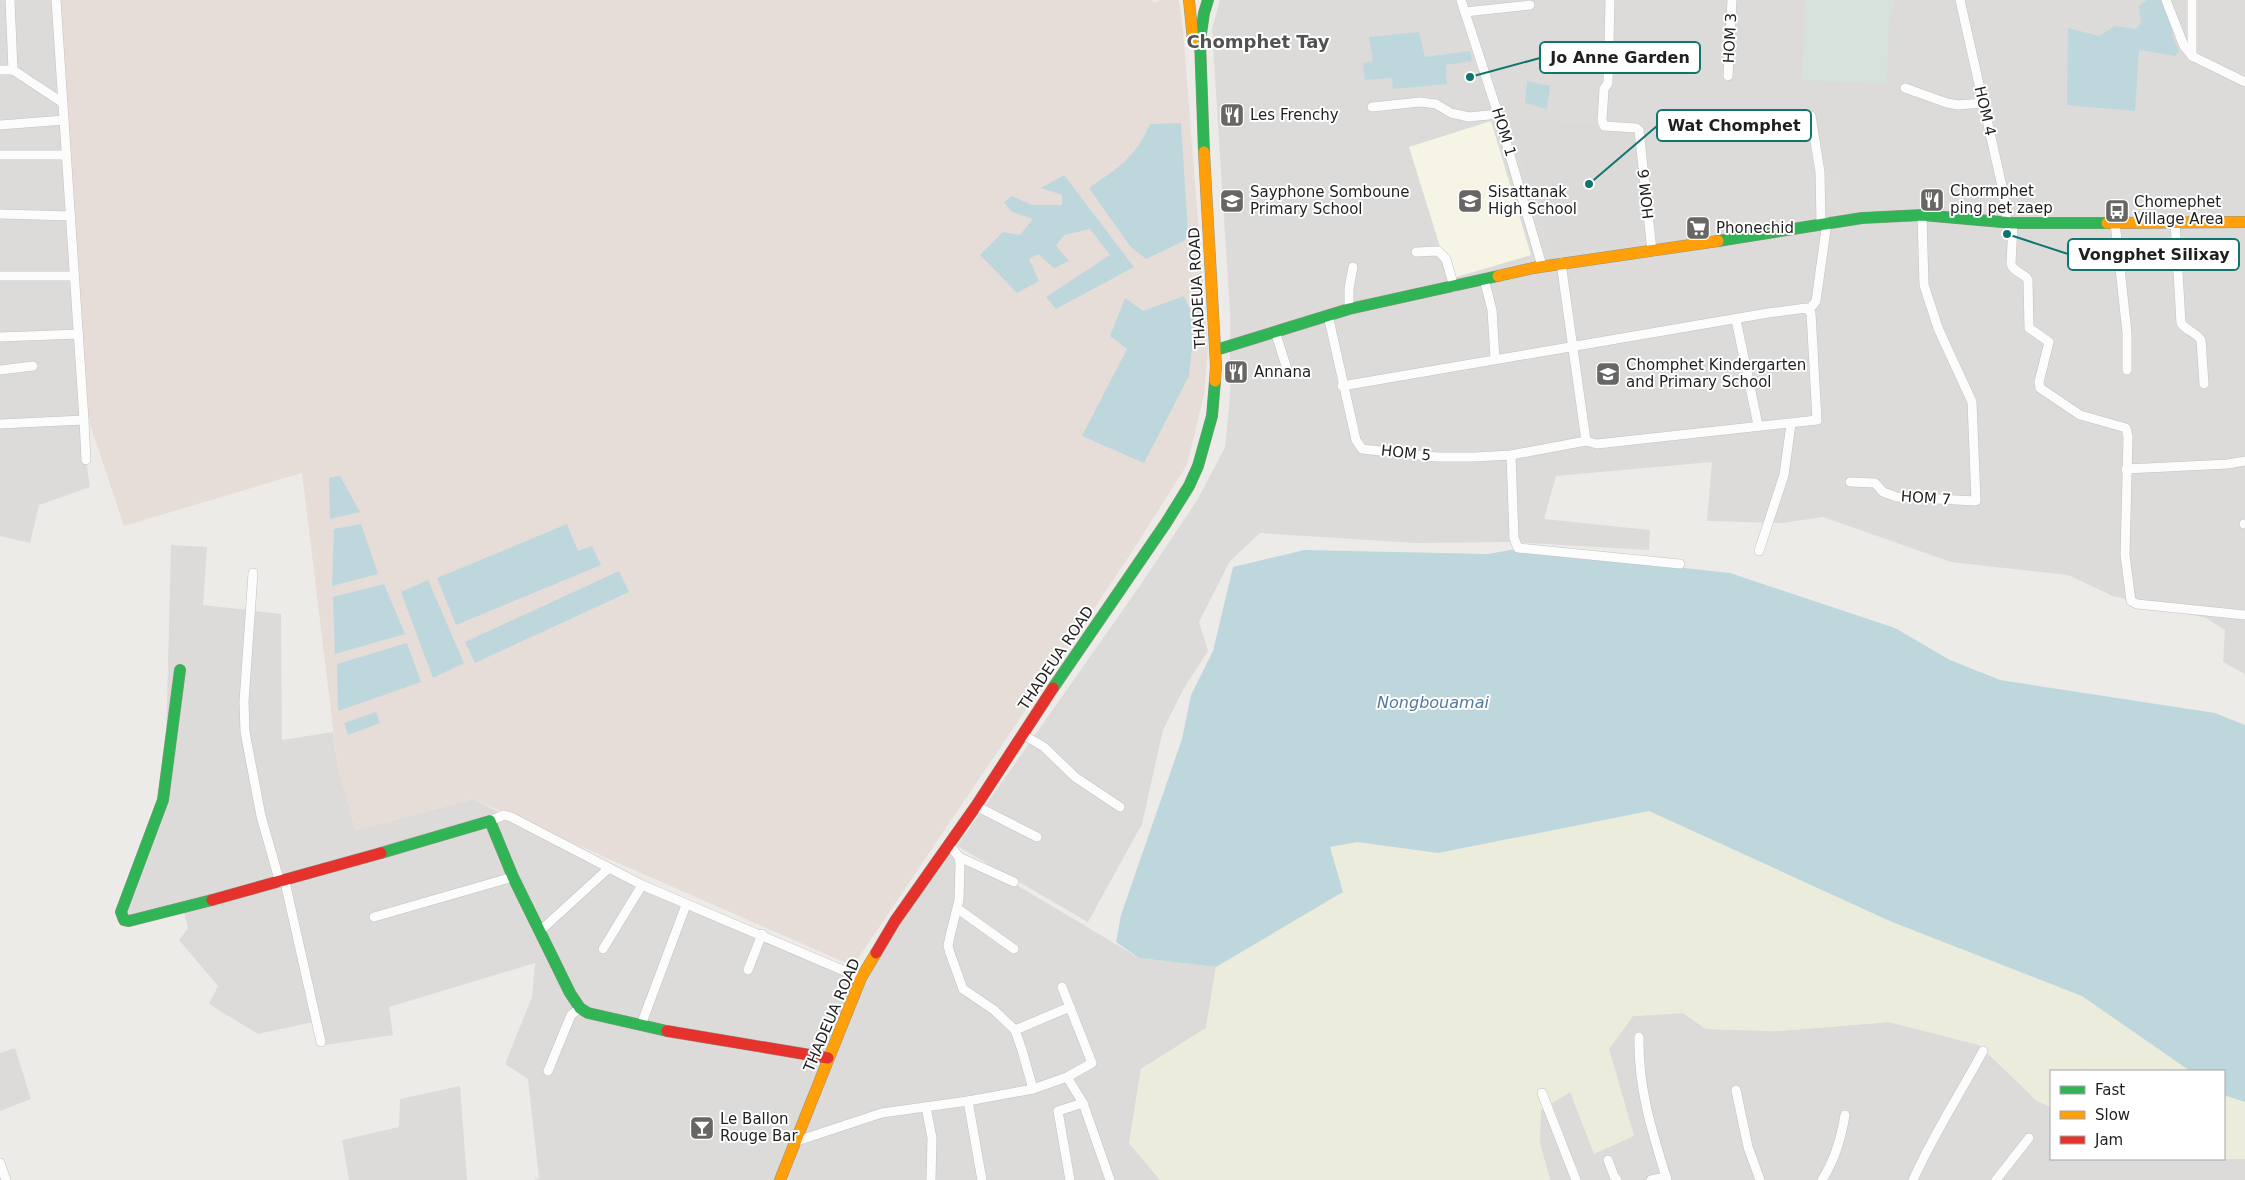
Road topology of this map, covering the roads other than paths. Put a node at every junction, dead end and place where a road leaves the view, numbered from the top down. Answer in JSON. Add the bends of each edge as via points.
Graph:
{"nodes":[{"id":1,"x":10,"y":0,"type":"edge"},
{"id":2,"x":56,"y":0,"type":"edge"},
{"id":3,"x":1189,"y":0,"type":"edge"},
{"id":4,"x":1208,"y":0,"type":"edge"},
{"id":5,"x":1461,"y":0,"type":"edge"},
{"id":6,"x":1610,"y":0,"type":"edge"},
{"id":7,"x":1732,"y":0,"type":"edge"},
{"id":8,"x":1960,"y":0,"type":"edge"},
{"id":9,"x":2166,"y":0,"type":"edge"},
{"id":10,"x":2192,"y":0,"type":"edge"},
{"id":11,"x":1530,"y":5,"type":"dead end"},
{"id":12,"x":1465,"y":12,"type":"junction"},
{"id":13,"x":2192,"y":56,"type":"junction"},
{"id":14,"x":0,"y":70,"type":"edge"},
{"id":15,"x":13,"y":70,"type":"junction"},
{"id":16,"x":1728,"y":76,"type":"dead end"},
{"id":17,"x":2245,"y":82,"type":"edge"},
{"id":18,"x":1905,"y":88,"type":"dead end"},
{"id":19,"x":63,"y":103,"type":"junction"},
{"id":20,"x":1983,"y":103,"type":"junction"},
{"id":21,"x":1372,"y":106,"type":"dead end"},
{"id":22,"x":1498,"y":114,"type":"junction"},
{"id":23,"x":1202,"y":115,"type":"junction"},
{"id":24,"x":1812,"y":116,"type":"dead end"},
{"id":25,"x":64,"y":120,"type":"junction"},
{"id":26,"x":0,"y":126,"type":"edge"},
{"id":27,"x":0,"y":155,"type":"edge"},
{"id":28,"x":66,"y":155,"type":"junction"},
{"id":29,"x":0,"y":214,"type":"edge"},
{"id":30,"x":71,"y":216,"type":"junction"},
{"id":31,"x":1922,"y":216,"type":"junction"},
{"id":32,"x":2175,"y":221,"type":"junction"},
{"id":33,"x":2115,"y":222,"type":"junction"},
{"id":34,"x":2245,"y":222,"type":"edge"},
{"id":35,"x":1824,"y":223,"type":"junction"},
{"id":36,"x":2010,"y":223,"type":"junction"},
{"id":37,"x":1652,"y":251,"type":"junction"},
{"id":38,"x":1416,"y":252,"type":"dead end"},
{"id":39,"x":1561,"y":263,"type":"junction"},
{"id":40,"x":1542,"y":266,"type":"junction"},
{"id":41,"x":1354,"y":267,"type":"dead end"},
{"id":42,"x":0,"y":276,"type":"edge"},
{"id":43,"x":74,"y":276,"type":"junction"},
{"id":44,"x":1484,"y":279,"type":"junction"},
{"id":45,"x":1454,"y":286,"type":"junction"},
{"id":46,"x":1349,"y":309,"type":"junction"},
{"id":47,"x":1809,"y":310,"type":"junction"},
{"id":48,"x":1328,"y":315,"type":"junction"},
{"id":49,"x":1736,"y":320,"type":"junction"},
{"id":50,"x":1275,"y":331,"type":"junction"},
{"id":51,"x":78,"y":334,"type":"junction"},
{"id":52,"x":0,"y":338,"type":"edge"},
{"id":53,"x":1573,"y":347,"type":"junction"},
{"id":54,"x":1216,"y":350,"type":"junction"},
{"id":55,"x":1495,"y":359,"type":"junction"},
{"id":56,"x":34,"y":366,"type":"dead end"},
{"id":57,"x":1286,"y":366,"type":"dead end"},
{"id":58,"x":0,"y":370,"type":"edge"},
{"id":59,"x":2127,"y":370,"type":"dead end"},
{"id":60,"x":2204,"y":384,"type":"dead end"},
{"id":61,"x":1342,"y":386,"type":"junction"},
{"id":62,"x":84,"y":420,"type":"junction"},
{"id":63,"x":0,"y":424,"type":"edge"},
{"id":64,"x":1791,"y":424,"type":"junction"},
{"id":65,"x":1758,"y":425,"type":"junction"},
{"id":66,"x":1586,"y":441,"type":"junction"},
{"id":67,"x":1511,"y":455,"type":"junction"},
{"id":68,"x":86,"y":460,"type":"dead end"},
{"id":69,"x":2245,"y":461,"type":"edge"},
{"id":70,"x":2126,"y":469,"type":"junction"},
{"id":71,"x":1850,"y":482,"type":"dead end"},
{"id":72,"x":1759,"y":552,"type":"dead end"},
{"id":73,"x":1680,"y":564,"type":"dead end"},
{"id":74,"x":253,"y":573,"type":"dead end"},
{"id":75,"x":2245,"y":614,"type":"edge"},
{"id":76,"x":180,"y":670,"type":"dead end"},
{"id":77,"x":1022,"y":734,"type":"junction"},
{"id":78,"x":976,"y":806,"type":"junction"},
{"id":79,"x":1120,"y":807,"type":"dead end"},
{"id":80,"x":490,"y":821,"type":"junction"},
{"id":81,"x":1038,"y":837,"type":"dead end"},
{"id":82,"x":949,"y":845,"type":"junction"},
{"id":83,"x":958,"y":856,"type":"junction"},
{"id":84,"x":609,"y":868,"type":"junction"},
{"id":85,"x":514,"y":877,"type":"junction"},
{"id":86,"x":282,"y":882,"type":"junction"},
{"id":87,"x":1014,"y":882,"type":"dead end"},
{"id":88,"x":642,"y":885,"type":"junction"},
{"id":89,"x":686,"y":905,"type":"junction"},
{"id":90,"x":958,"y":909,"type":"junction"},
{"id":91,"x":374,"y":916,"type":"dead end"},
{"id":92,"x":540,"y":931,"type":"junction"},
{"id":93,"x":762,"y":934,"type":"junction"},
{"id":94,"x":603,"y":949,"type":"dead end"},
{"id":95,"x":1014,"y":949,"type":"dead end"},
{"id":96,"x":748,"y":970,"type":"dead end"},
{"id":97,"x":861,"y":978,"type":"junction"},
{"id":98,"x":1062,"y":987,"type":"dead end"},
{"id":99,"x":1070,"y":1007,"type":"junction"},
{"id":100,"x":580,"y":1008,"type":"junction"},
{"id":101,"x":641,"y":1025,"type":"junction"},
{"id":102,"x":1015,"y":1030,"type":"junction"},
{"id":103,"x":1639,"y":1038,"type":"dead end"},
{"id":104,"x":321,"y":1042,"type":"dead end"},
{"id":105,"x":1983,"y":1051,"type":"dead end"},
{"id":106,"x":828,"y":1058,"type":"junction"},
{"id":107,"x":548,"y":1070,"type":"dead end"},
{"id":108,"x":1067,"y":1077,"type":"junction"},
{"id":109,"x":1032,"y":1089,"type":"junction"},
{"id":110,"x":1736,"y":1090,"type":"dead end"},
{"id":111,"x":1542,"y":1093,"type":"dead end"},
{"id":112,"x":968,"y":1101,"type":"junction"},
{"id":113,"x":1083,"y":1103,"type":"junction"},
{"id":114,"x":926,"y":1107,"type":"junction"},
{"id":115,"x":1844,"y":1115,"type":"dead end"},
{"id":116,"x":2029,"y":1138,"type":"dead end"},
{"id":117,"x":797,"y":1141,"type":"junction"},
{"id":118,"x":1608,"y":1160,"type":"dead end"},
{"id":119,"x":0,"y":1163,"type":"edge"},
{"id":120,"x":1666,"y":1178,"type":"edge"},
{"id":121,"x":6,"y":1180,"type":"edge"},
{"id":122,"x":780,"y":1180,"type":"edge"},
{"id":123,"x":932,"y":1180,"type":"edge"},
{"id":124,"x":982,"y":1180,"type":"edge"},
{"id":125,"x":1070,"y":1180,"type":"edge"},
{"id":126,"x":1110,"y":1180,"type":"edge"},
{"id":127,"x":1576,"y":1180,"type":"edge"},
{"id":128,"x":1617,"y":1180,"type":"edge"},
{"id":129,"x":1651,"y":1180,"type":"edge"},
{"id":130,"x":1760,"y":1180,"type":"edge"},
{"id":131,"x":1822,"y":1180,"type":"edge"},
{"id":132,"x":1913,"y":1180,"type":"edge"},
{"id":133,"x":1996,"y":1180,"type":"edge"}],
"edges":[{"from":1,"to":15,"type":"street"},
{"from":2,"to":19,"type":"street"},
{"from":3,"to":23,"type":"street","name":"THADEUA ROAD"},
{"from":4,"to":23,"type":"street","name":"THADEUA ROAD","via":[[1201,23]]},
{"from":5,"to":12,"type":"street","name":"HOM 1"},
{"from":6,"to":37,"type":"street","name":"HOM 6","via":[[1608,83],[1604,89],[1602,124],[1639,128]]},
{"from":7,"to":16,"type":"street","name":"HOM 3"},
{"from":8,"to":20,"type":"street","name":"HOM 4"},
{"from":9,"to":13,"type":"street","via":[[2184,46]]},
{"from":10,"to":13,"type":"street"},
{"from":11,"to":12,"type":"street"},
{"from":12,"to":22,"type":"street","name":"HOM 1"},
{"from":13,"to":17,"type":"street"},
{"from":14,"to":15,"type":"street"},
{"from":15,"to":19,"type":"street"},
{"from":18,"to":20,"type":"street","via":[[1958,105]]},
{"from":19,"to":25,"type":"street"},
{"from":20,"to":36,"type":"street","name":"HOM 4"},
{"from":21,"to":22,"type":"street","via":[[1420,102],[1436,104],[1451,113],[1469,117]]},
{"from":22,"to":40,"type":"street","name":"HOM 1"},
{"from":23,"to":54,"type":"street","name":"THADEUA ROAD"},
{"from":24,"to":35,"type":"street"},
{"from":25,"to":26,"type":"street"},
{"from":25,"to":28,"type":"street"},
{"from":27,"to":28,"type":"street"},
{"from":28,"to":30,"type":"street"},
{"from":29,"to":30,"type":"street"},
{"from":30,"to":43,"type":"street"},
{"from":31,"to":35,"type":"street"},
{"from":31,"to":36,"type":"street"},
{"from":31,"to":71,"type":"street","name":"HOM 7","via":[[1924,285],[1938,328],[1972,402],[1976,501],[1897,496],[1883,492],[1875,483]]},
{"from":32,"to":33,"type":"street"},
{"from":32,"to":34,"type":"street"},
{"from":32,"to":60,"type":"street","via":[[2181,323],[2201,340]]},
{"from":33,"to":36,"type":"street"},
{"from":33,"to":59,"type":"street","via":[[2127,334]]},
{"from":35,"to":37,"type":"street"},
{"from":35,"to":47,"type":"street","via":[[1816,301]]},
{"from":36,"to":70,"type":"street","name":"HOM 4","via":[[2011,264],[2028,280],[2029,328],[2049,342],[2040,388],[2080,415],[2126,428]]},
{"from":37,"to":39,"type":"street"},
{"from":38,"to":45,"type":"street","via":[[1438,251],[1446,259]]},
{"from":39,"to":40,"type":"street"},
{"from":39,"to":53,"type":"street"},
{"from":40,"to":44,"type":"street"},
{"from":41,"to":46,"type":"street"},
{"from":42,"to":43,"type":"street"},
{"from":43,"to":51,"type":"street"},
{"from":44,"to":45,"type":"street"},
{"from":44,"to":55,"type":"street","via":[[1492,310]]},
{"from":45,"to":46,"type":"street"},
{"from":46,"to":48,"type":"street"},
{"from":47,"to":49,"type":"street"},
{"from":47,"to":64,"type":"street","name":"HOM 5","via":[[1817,420]]},
{"from":48,"to":50,"type":"street"},
{"from":48,"to":61,"type":"street","name":"HOM 5"},
{"from":49,"to":53,"type":"street"},
{"from":49,"to":65,"type":"street"},
{"from":50,"to":54,"type":"street"},
{"from":50,"to":57,"type":"street"},
{"from":51,"to":52,"type":"street"},
{"from":51,"to":62,"type":"street"},
{"from":53,"to":55,"type":"street"},
{"from":53,"to":66,"type":"street"},
{"from":54,"to":77,"type":"street","name":"THADEUA ROAD","via":[[1212,416],[1204,449],[1189,486]]},
{"from":55,"to":61,"type":"street"},
{"from":56,"to":58,"type":"street"},
{"from":61,"to":67,"type":"street","name":"HOM 5","via":[[1356,440],[1362,449],[1436,457]]},
{"from":62,"to":63,"type":"street"},
{"from":62,"to":68,"type":"street"},
{"from":64,"to":65,"type":"street","name":"HOM 5"},
{"from":64,"to":72,"type":"street","via":[[1784,475]]},
{"from":65,"to":66,"type":"street","name":"HOM 5","via":[[1597,444]]},
{"from":66,"to":67,"type":"street","name":"HOM 5"},
{"from":67,"to":73,"type":"street","via":[[1514,538],[1518,548]]},
{"from":69,"to":70,"type":"street"},
{"from":70,"to":75,"type":"street","via":[[2125,555],[2131,601]]},
{"from":74,"to":86,"type":"street","via":[[244,702],[245,732],[261,816]]},
{"from":76,"to":86,"type":"street","via":[[162,800],[120,912],[124,920],[129,921]]},
{"from":77,"to":78,"type":"street","name":"THADEUA ROAD"},
{"from":77,"to":79,"type":"street","via":[[1044,747],[1075,777]]},
{"from":78,"to":81,"type":"street"},
{"from":78,"to":82,"type":"street","name":"THADEUA ROAD"},
{"from":80,"to":84,"type":"street","via":[[507,816]]},
{"from":80,"to":85,"type":"street"},
{"from":80,"to":86,"type":"street"},
{"from":82,"to":83,"type":"street"},
{"from":82,"to":97,"type":"street","name":"THADEUA ROAD","via":[[895,921]]},
{"from":83,"to":87,"type":"street"},
{"from":83,"to":90,"type":"street"},
{"from":84,"to":88,"type":"street"},
{"from":84,"to":92,"type":"street"},
{"from":85,"to":91,"type":"street"},
{"from":85,"to":92,"type":"street"},
{"from":86,"to":104,"type":"street"},
{"from":88,"to":89,"type":"street"},
{"from":88,"to":94,"type":"street"},
{"from":89,"to":93,"type":"street"},
{"from":89,"to":101,"type":"street"},
{"from":90,"to":95,"type":"street"},
{"from":90,"to":102,"type":"street","via":[[948,946],[963,989],[994,1010]]},
{"from":92,"to":100,"type":"street"},
{"from":93,"to":96,"type":"street"},
{"from":93,"to":97,"type":"street"},
{"from":97,"to":106,"type":"street","name":"THADEUA ROAD"},
{"from":98,"to":99,"type":"street"},
{"from":99,"to":102,"type":"street"},
{"from":99,"to":108,"type":"street","via":[[1092,1063]]},
{"from":100,"to":101,"type":"street","via":[[588,1013]]},
{"from":100,"to":107,"type":"street","via":[[571,1015]]},
{"from":101,"to":106,"type":"street"},
{"from":102,"to":109,"type":"street"},
{"from":103,"to":120,"type":"street","via":[[1638,1066]]},
{"from":105,"to":132,"type":"street","via":[[1928,1146]]},
{"from":106,"to":117,"type":"street","name":"THADEUA ROAD"},
{"from":108,"to":109,"type":"street"},
{"from":108,"to":113,"type":"street"},
{"from":109,"to":112,"type":"street"},
{"from":110,"to":130,"type":"street","via":[[1748,1147]]},
{"from":111,"to":127,"type":"street"},
{"from":112,"to":114,"type":"street"},
{"from":112,"to":124,"type":"street"},
{"from":113,"to":125,"type":"street","via":[[1058,1111]]},
{"from":113,"to":126,"type":"street"},
{"from":114,"to":117,"type":"street","via":[[882,1113]]},
{"from":114,"to":123,"type":"street","via":[[932,1138]]},
{"from":115,"to":131,"type":"street","via":[[1842,1136]]},
{"from":116,"to":133,"type":"street"},
{"from":117,"to":122,"type":"street","name":"THADEUA ROAD"},
{"from":118,"to":128,"type":"street"},
{"from":119,"to":121,"type":"street"},
{"from":120,"to":129,"type":"street"}]}
